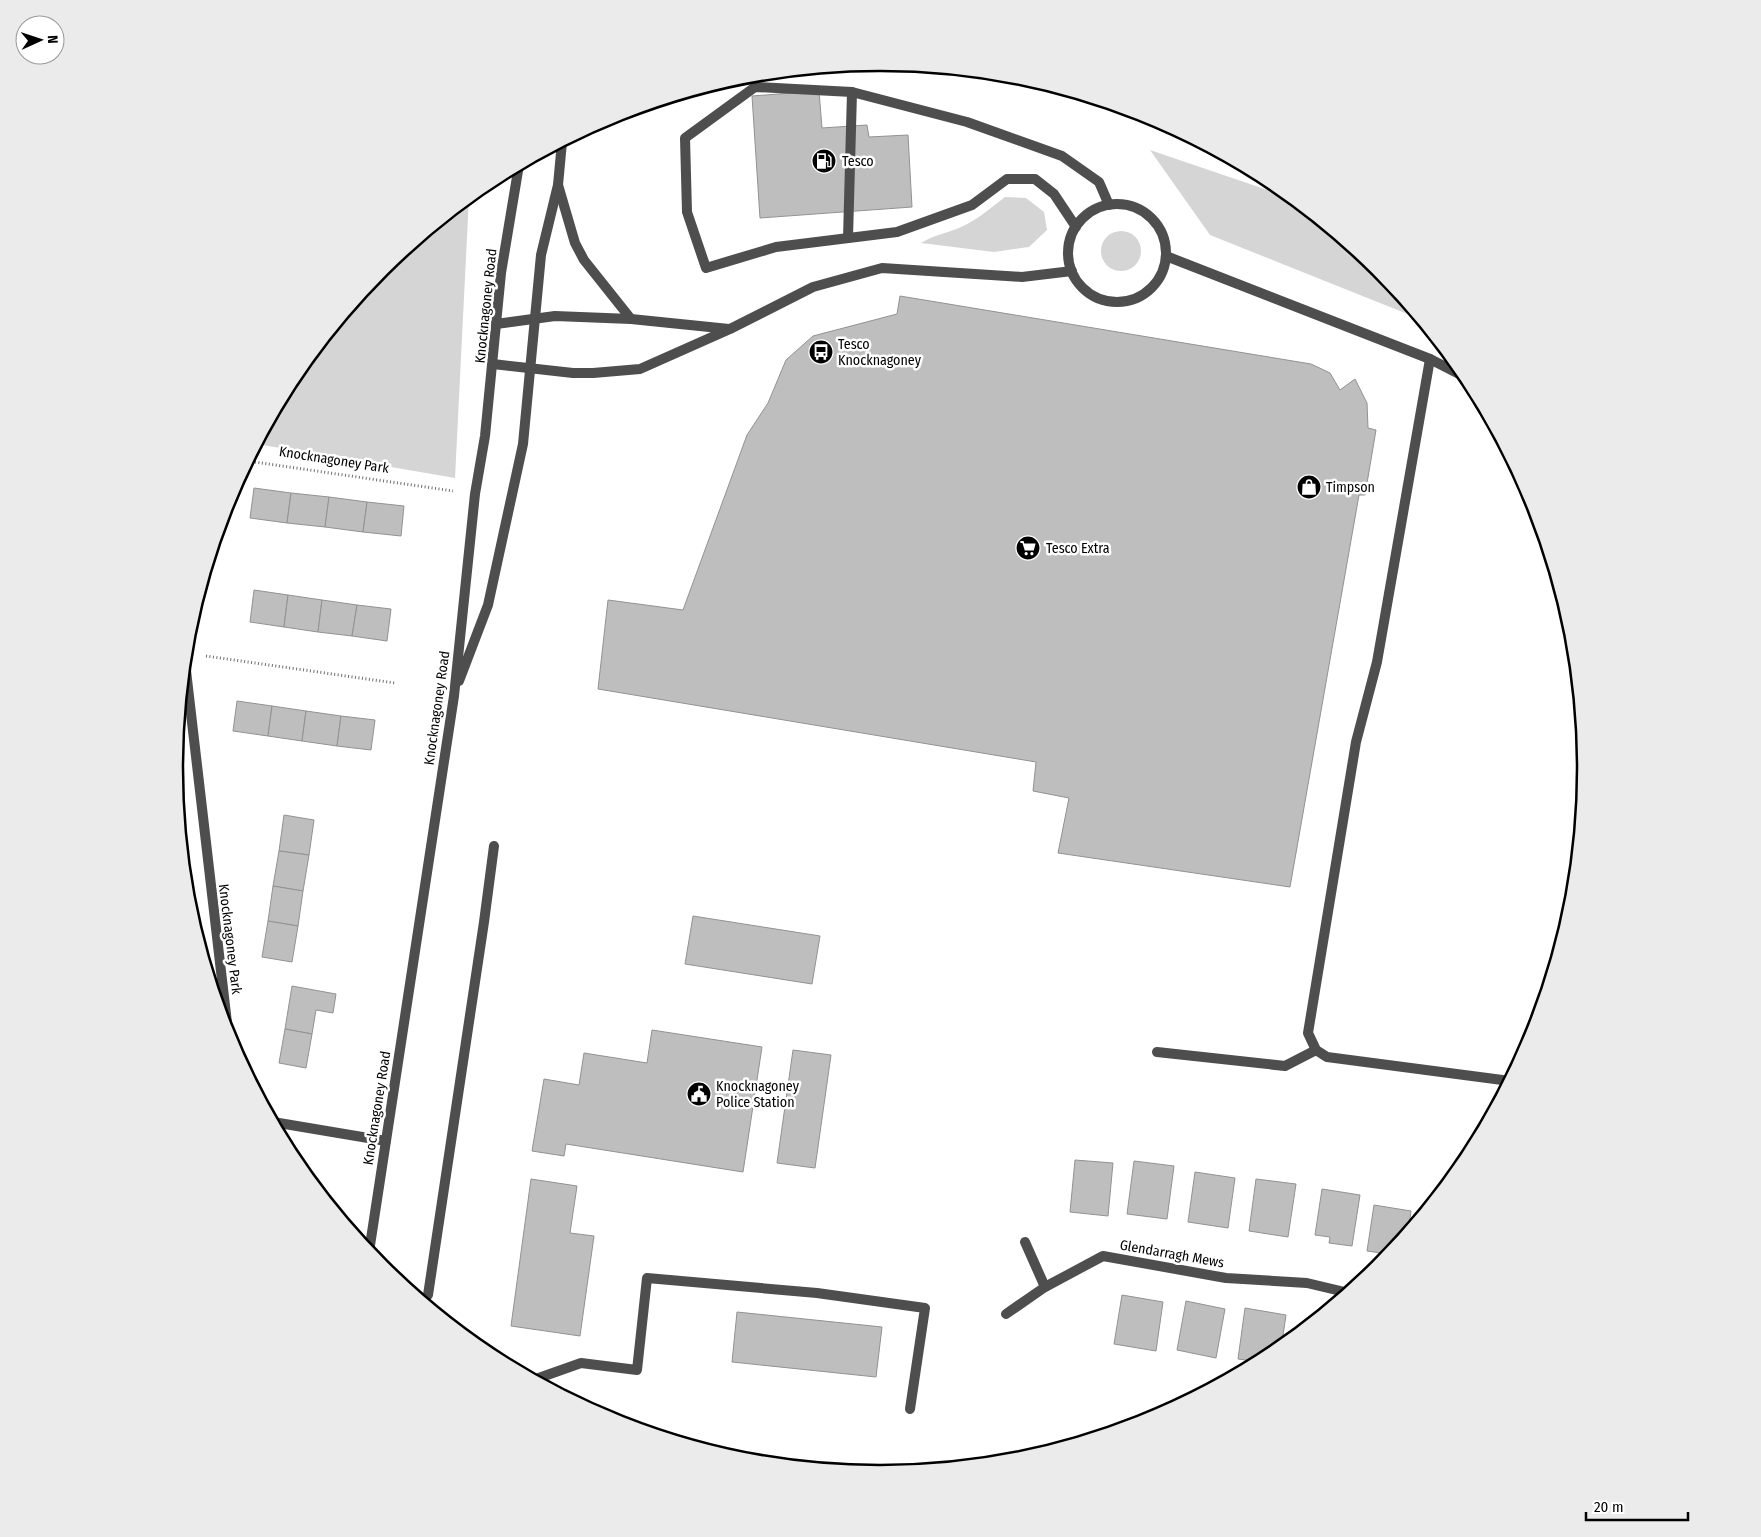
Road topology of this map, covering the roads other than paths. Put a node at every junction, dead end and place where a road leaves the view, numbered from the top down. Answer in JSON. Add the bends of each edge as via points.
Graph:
{"nodes":[{"id":1,"x":852,"y":92,"type":"junction"},
{"id":2,"x":561,"y":149,"type":"edge"},
{"id":3,"x":518,"y":174,"type":"edge"},
{"id":4,"x":558,"y":185,"type":"junction"},
{"id":5,"x":1109,"y":205,"type":"junction"},
{"id":6,"x":1076,"y":227,"type":"junction"},
{"id":7,"x":848,"y":238,"type":"junction"},
{"id":8,"x":1166,"y":256,"type":"junction"},
{"id":9,"x":1072,"y":271,"type":"junction"},
{"id":10,"x":631,"y":318,"type":"junction"},
{"id":11,"x":535,"y":319,"type":"junction"},
{"id":12,"x":496,"y":324,"type":"junction"},
{"id":13,"x":730,"y":329,"type":"junction"},
{"id":14,"x":1430,"y":359,"type":"junction"},
{"id":15,"x":493,"y":364,"type":"junction"},
{"id":16,"x":530,"y":369,"type":"junction"},
{"id":17,"x":1453,"y":371,"type":"edge"},
{"id":18,"x":188,"y":688,"type":"edge"},
{"id":19,"x":454,"y":696,"type":"junction"},
{"id":20,"x":494,"y":846,"type":"dead end"},
{"id":21,"x":225,"y":1006,"type":"edge"},
{"id":22,"x":1316,"y":1050,"type":"junction"},
{"id":23,"x":1156,"y":1052,"type":"dead end"},
{"id":24,"x":1504,"y":1080,"type":"edge"},
{"id":25,"x":281,"y":1124,"type":"edge"},
{"id":26,"x":386,"y":1141,"type":"junction"},
{"id":27,"x":1025,"y":1242,"type":"dead end"},
{"id":28,"x":370,"y":1244,"type":"edge"},
{"id":29,"x":1045,"y":1287,"type":"junction"},
{"id":30,"x":1342,"y":1291,"type":"edge"},
{"id":31,"x":428,"y":1295,"type":"dead end"},
{"id":32,"x":1006,"y":1314,"type":"dead end"},
{"id":33,"x":541,"y":1377,"type":"edge"},
{"id":34,"x":910,"y":1409,"type":"dead end"}],
"edges":[{"from":1,"to":5,"type":"street","via":[[967,122],[1062,156],[1099,182]]},
{"from":1,"to":7,"type":"street"},
{"from":1,"to":7,"type":"street","via":[[755,87],[685,138],[687,212],[706,268],[776,247]]},
{"from":2,"to":4,"type":"street"},
{"from":3,"to":12,"type":"street","name":"Knocknagoney Road"},
{"from":4,"to":10,"type":"street","via":[[575,243],[584,260]]},
{"from":4,"to":11,"type":"street","via":[[541,255]]},
{"from":5,"to":6,"type":"street","via":[[1084,217]]},
{"from":5,"to":8,"type":"street","via":[[1124,205],[1149,217],[1164,241]]},
{"from":6,"to":7,"type":"street","via":[[1054,194],[1035,179],[1007,179],[972,206],[897,232]]},
{"from":6,"to":9,"type":"street","via":[[1068,247]]},
{"from":8,"to":9,"type":"street","via":[[1154,284],[1143,295],[1128,301],[1097,298],[1084,290]]},
{"from":8,"to":14,"type":"street"},
{"from":9,"to":13,"type":"street","via":[[1022,277],[882,268],[813,287]]},
{"from":10,"to":11,"type":"street","via":[[555,316]]},
{"from":10,"to":13,"type":"street"},
{"from":11,"to":12,"type":"street"},
{"from":11,"to":16,"type":"street"},
{"from":12,"to":15,"type":"street","name":"Knocknagoney Road"},
{"from":13,"to":16,"type":"street","via":[[640,369],[593,373]]},
{"from":14,"to":17,"type":"street"},
{"from":14,"to":22,"type":"street","via":[[1377,662],[1356,742],[1308,1033]]},
{"from":15,"to":16,"type":"street"},
{"from":15,"to":19,"type":"street","name":"Knocknagoney Road","via":[[475,494]]},
{"from":16,"to":19,"type":"street","via":[[523,444],[488,605]]},
{"from":18,"to":21,"type":"street","name":"Knocknagoney Park"},
{"from":19,"to":26,"type":"street","name":"Knocknagoney Road"},
{"from":20,"to":31,"type":"street"},
{"from":22,"to":23,"type":"street","via":[[1285,1066]]},
{"from":22,"to":24,"type":"street","via":[[1327,1057]]},
{"from":25,"to":26,"type":"street"},
{"from":26,"to":28,"type":"street","name":"Knocknagoney Road"},
{"from":27,"to":29,"type":"street"},
{"from":29,"to":30,"type":"street","name":"Glendarragh Mews","via":[[1103,1256],[1226,1278],[1307,1283]]},
{"from":29,"to":32,"type":"street","name":"Glendarragh Mews"},
{"from":33,"to":34,"type":"street","via":[[581,1363],[637,1370],[646,1278],[695,1282],[817,1293],[925,1308]]}]}
